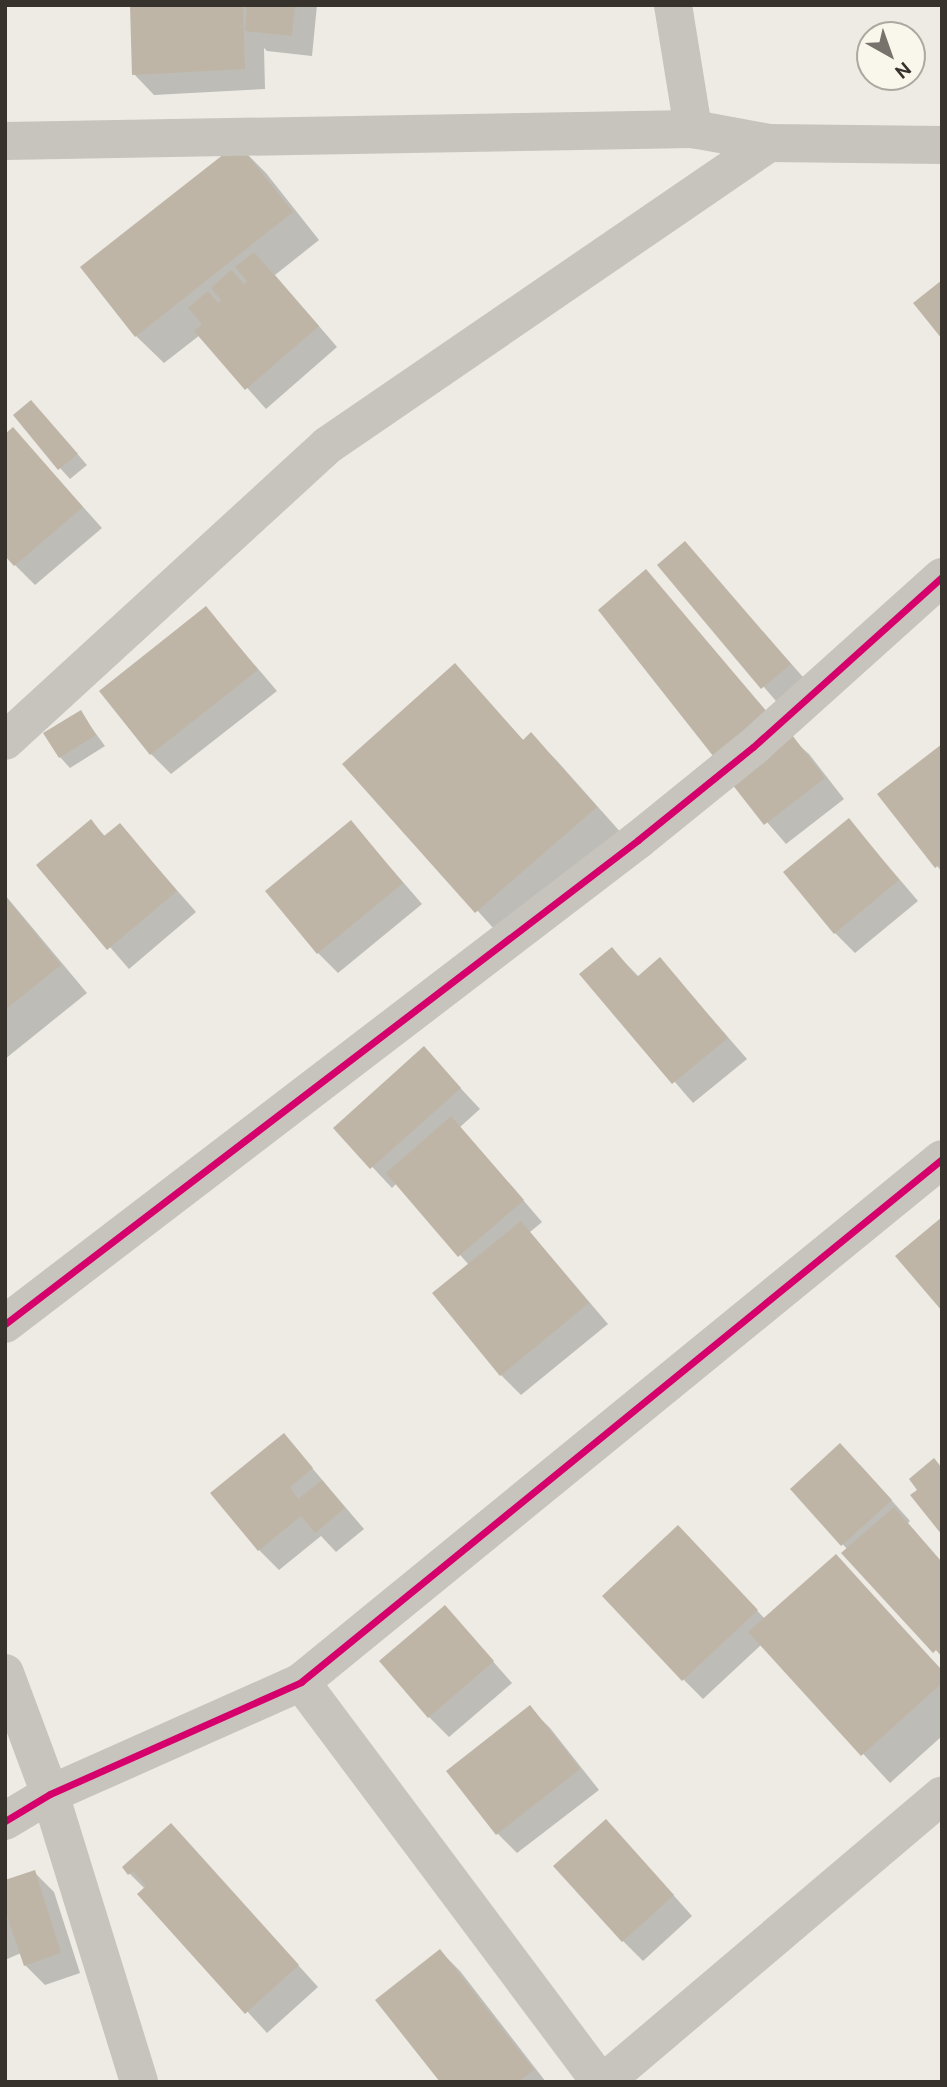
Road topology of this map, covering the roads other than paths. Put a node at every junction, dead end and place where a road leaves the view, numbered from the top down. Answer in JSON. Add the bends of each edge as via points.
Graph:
{"nodes":[{"id":1,"x":673,"y":5,"type":"edge"},
{"id":2,"x":693,"y":130,"type":"junction"},
{"id":3,"x":5,"y":141,"type":"edge"},
{"id":4,"x":769,"y":143,"type":"junction"},
{"id":5,"x":942,"y":145,"type":"edge"},
{"id":6,"x":942,"y":577,"type":"edge"},
{"id":7,"x":5,"y":741,"type":"edge"},
{"id":8,"x":942,"y":1159,"type":"edge"},
{"id":9,"x":5,"y":1324,"type":"edge"},
{"id":10,"x":5,"y":1673,"type":"edge"},
{"id":11,"x":301,"y":1682,"type":"junction"},
{"id":12,"x":50,"y":1794,"type":"junction"},
{"id":13,"x":942,"y":1795,"type":"edge"},
{"id":14,"x":5,"y":1821,"type":"edge"},
{"id":15,"x":139,"y":2082,"type":"edge"},
{"id":16,"x":602,"y":2082,"type":"edge"}],
"edges":[{"from":1,"to":2,"type":"street"},
{"from":2,"to":3,"type":"street"},
{"from":2,"to":4,"type":"street"},
{"from":4,"to":5,"type":"street"},
{"from":4,"to":7,"type":"street","via":[[328,445]]},
{"from":6,"to":9,"type":"street","via":[[753,747],[638,840]]},
{"from":8,"to":11,"type":"street"},
{"from":10,"to":12,"type":"street"},
{"from":11,"to":12,"type":"street"},
{"from":11,"to":16,"type":"street"},
{"from":12,"to":14,"type":"street"},
{"from":12,"to":15,"type":"street"},
{"from":13,"to":16,"type":"street"}]}
